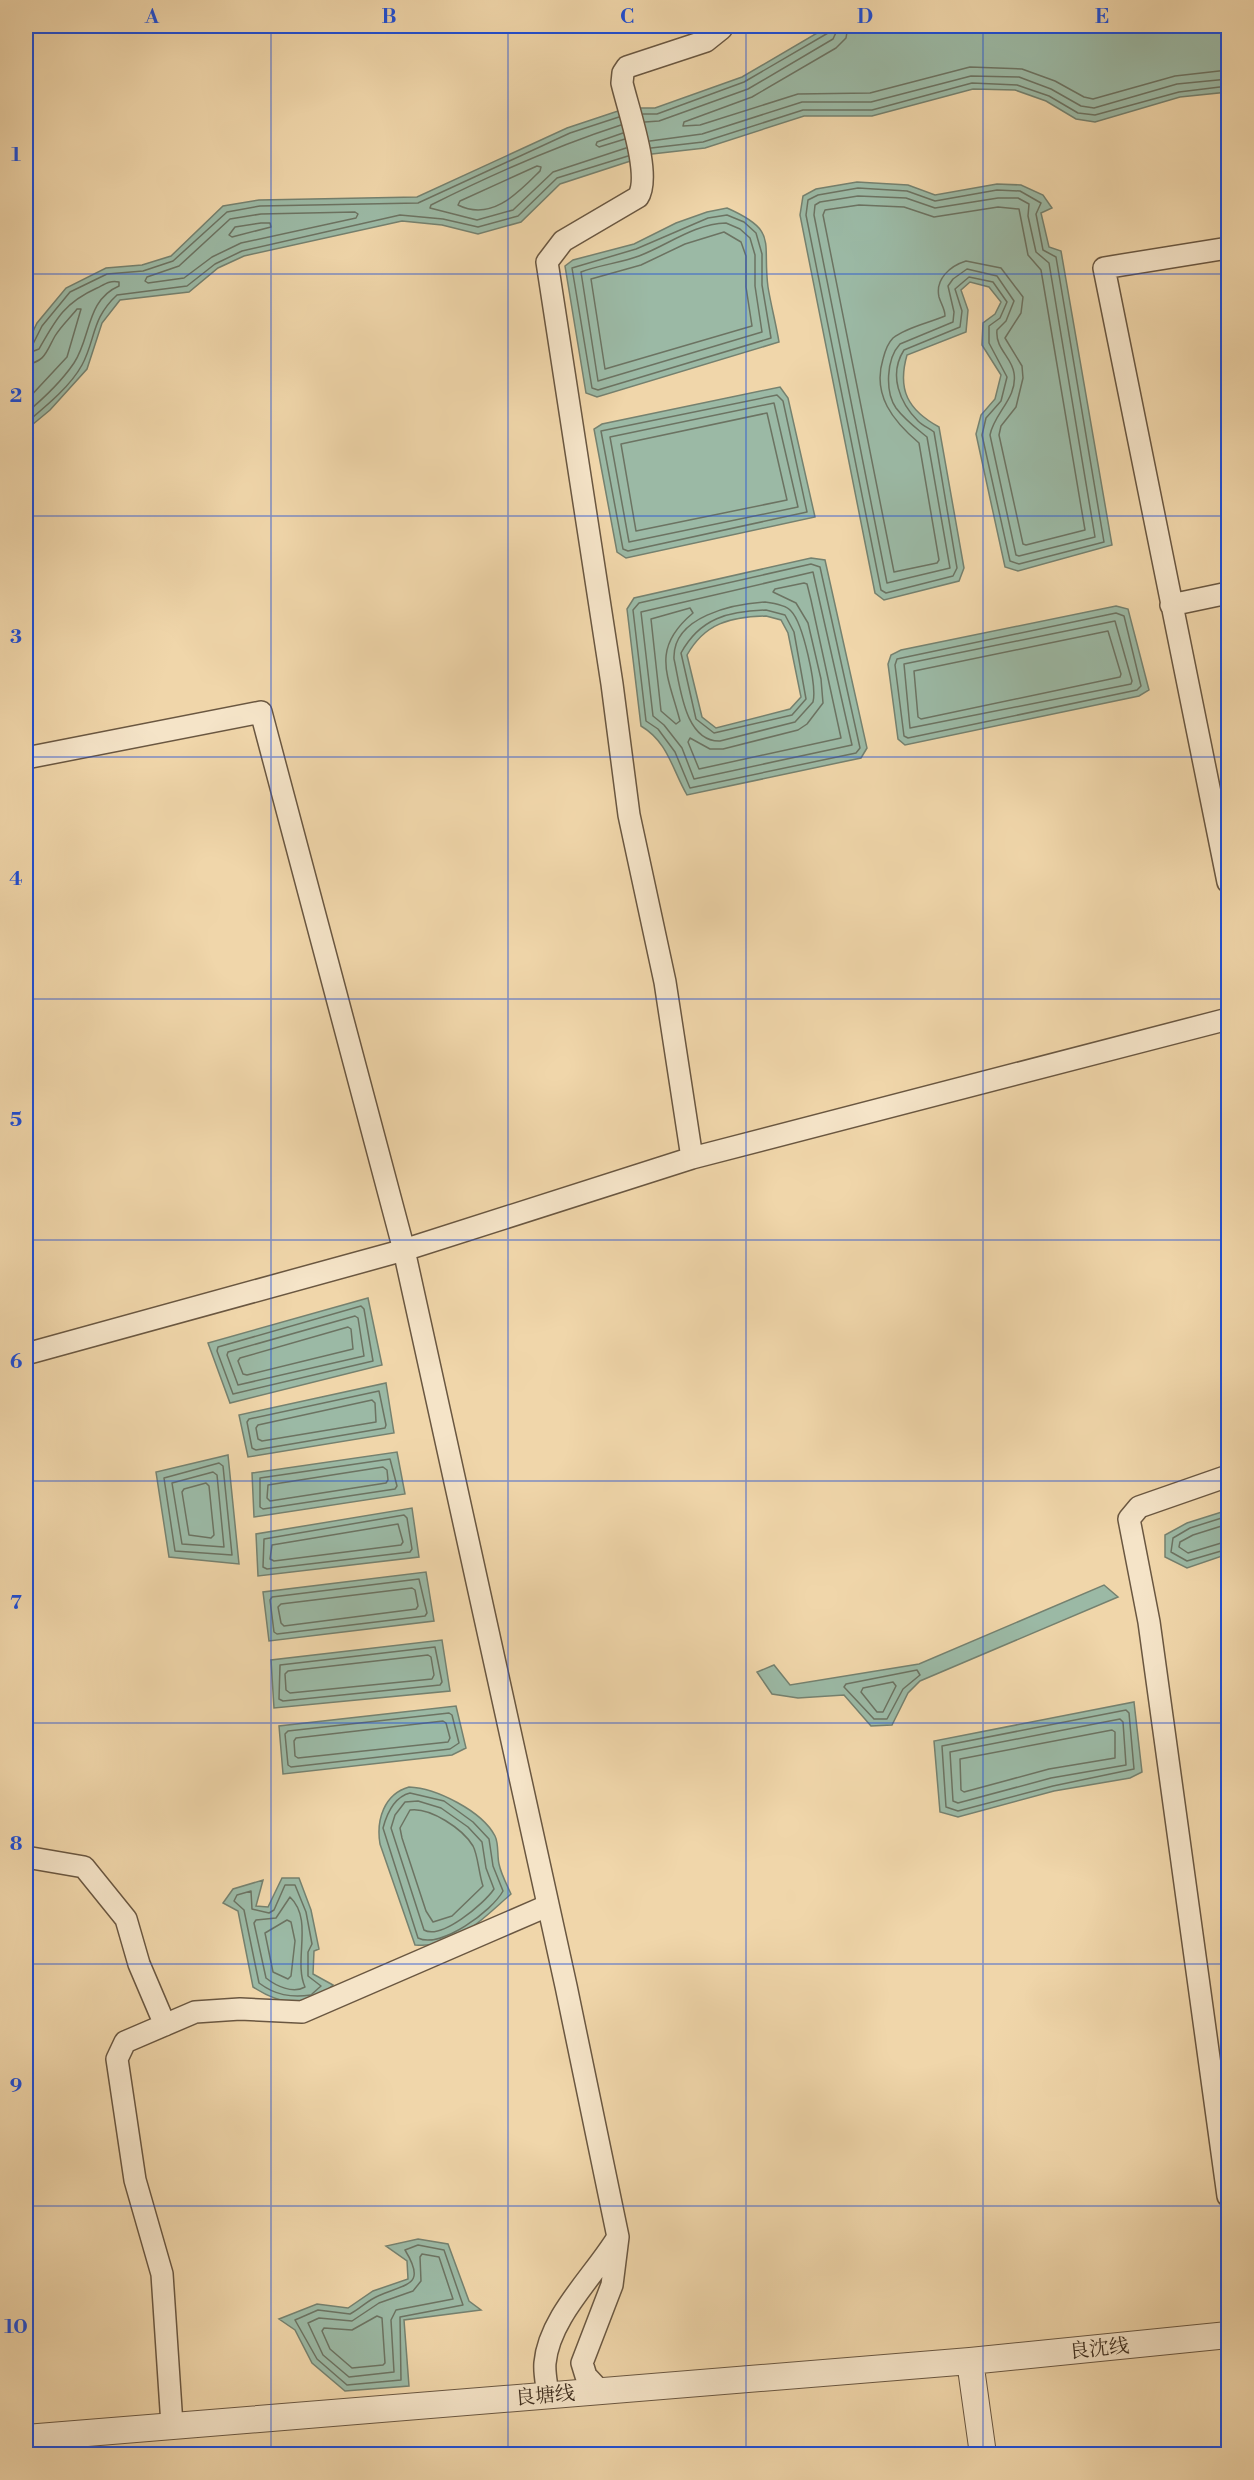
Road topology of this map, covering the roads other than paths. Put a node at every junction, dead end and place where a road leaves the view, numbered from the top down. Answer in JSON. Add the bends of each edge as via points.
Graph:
{"nodes":[{"id":1,"x":720,"y":26,"type":"edge"},
{"id":2,"x":1228,"y":248,"type":"edge"},
{"id":3,"x":1228,"y":593,"type":"edge"},
{"id":4,"x":1171,"y":604,"type":"junction"},
{"id":5,"x":26,"y":758,"type":"edge"},
{"id":6,"x":1228,"y":882,"type":"edge"},
{"id":7,"x":1228,"y":1019,"type":"edge"},
{"id":8,"x":692,"y":1158,"type":"junction"},
{"id":9,"x":404,"y":1250,"type":"junction"},
{"id":10,"x":26,"y":1354,"type":"edge"},
{"id":11,"x":1228,"y":1476,"type":"edge"},
{"id":12,"x":26,"y":1857,"type":"edge"},
{"id":13,"x":547,"y":1906,"type":"junction"},
{"id":14,"x":165,"y":2025,"type":"junction"},
{"id":15,"x":1228,"y":2196,"type":"edge"},
{"id":16,"x":618,"y":2237,"type":"junction"},
{"id":17,"x":1228,"y":2335,"type":"edge"},
{"id":18,"x":970,"y":2361,"type":"junction"},
{"id":19,"x":599,"y":2390,"type":"junction"},
{"id":20,"x":548,"y":2395,"type":"junction"},
{"id":21,"x":172,"y":2425,"type":"junction"},
{"id":22,"x":26,"y":2438,"type":"edge"},
{"id":23,"x":983,"y":2454,"type":"edge"}],
"edges":[{"from":1,"to":8,"type":"street","via":[[706,41],[627,67],[622,82],[643,171],[643,190],[638,198],[563,241],[547,262],[629,815],[665,982]]},
{"from":2,"to":4,"type":"street","via":[[1104,268]]},
{"from":3,"to":4,"type":"street"},
{"from":4,"to":6,"type":"street"},
{"from":5,"to":9,"type":"street","via":[[261,711]]},
{"from":7,"to":8,"type":"street"},
{"from":8,"to":9,"type":"street"},
{"from":9,"to":10,"type":"street"},
{"from":9,"to":13,"type":"street"},
{"from":11,"to":15,"type":"street","via":[[1139,1507],[1129,1519],[1149,1622]]},
{"from":12,"to":14,"type":"street","via":[[84,1867],[126,1919],[139,1964]]},
{"from":13,"to":14,"type":"street","via":[[302,2012],[240,2008],[195,2012]]},
{"from":13,"to":16,"type":"street"},
{"from":14,"to":21,"type":"street","via":[[125,2042],[117,2059],[135,2180],[162,2274]]},
{"from":16,"to":19,"type":"street","via":[[612,2285],[582,2363],[586,2376]]},
{"from":16,"to":20,"type":"street","via":[[566,2307],[551,2337],[545,2363]]},
{"from":17,"to":18,"type":"street","name":"良沈线"},
{"from":18,"to":19,"type":"street","name":"良塘线"},
{"from":18,"to":23,"type":"street"},
{"from":19,"to":20,"type":"street","name":"良塘线"},
{"from":20,"to":21,"type":"street","name":"良塘线"},
{"from":21,"to":22,"type":"street","name":"良塘线"}]}
